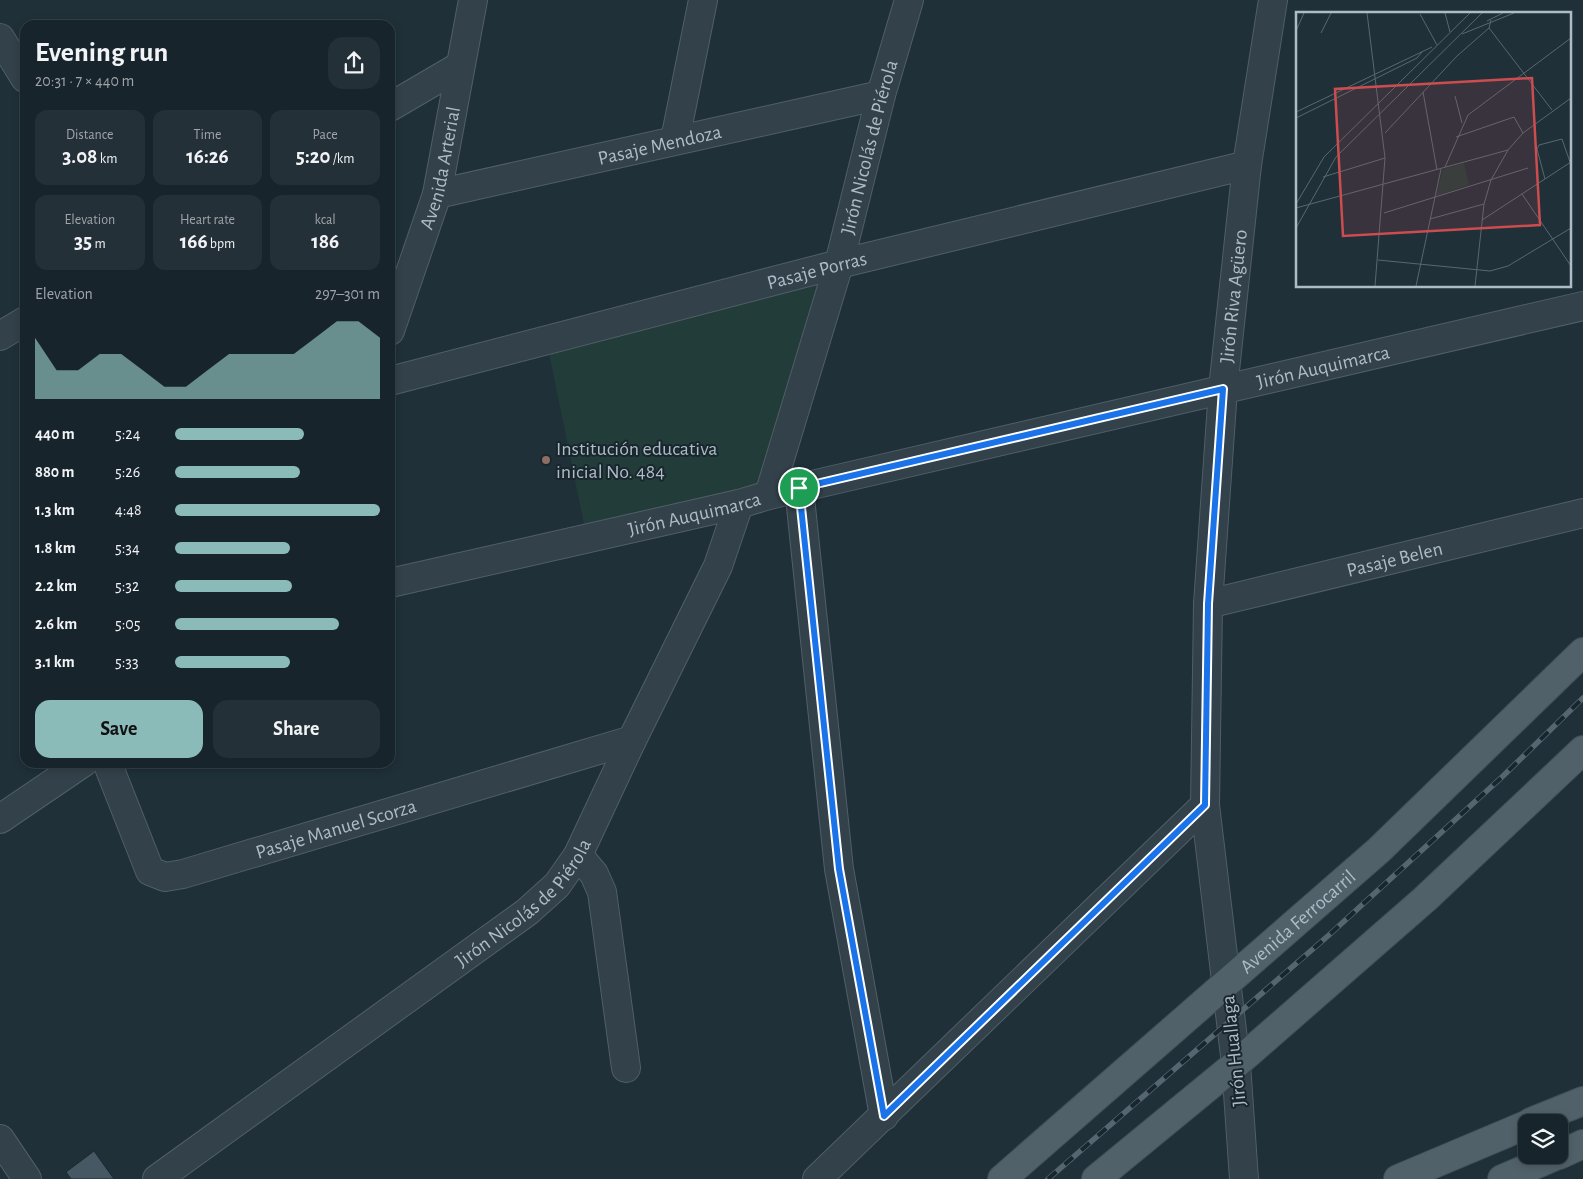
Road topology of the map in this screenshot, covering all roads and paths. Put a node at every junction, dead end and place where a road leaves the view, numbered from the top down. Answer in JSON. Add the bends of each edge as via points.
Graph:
{"nodes":[{"id":1,"x":472,"y":0,"type":"edge"},
{"id":2,"x":703,"y":0,"type":"edge"},
{"id":3,"x":909,"y":0,"type":"edge"},
{"id":4,"x":1273,"y":0,"type":"edge"},
{"id":5,"x":0,"y":38,"type":"edge"},
{"id":6,"x":460,"y":66,"type":"junction"},
{"id":7,"x":20,"y":70,"type":"edge"},
{"id":8,"x":881,"y":95,"type":"junction"},
{"id":9,"x":395,"y":105,"type":"edge"},
{"id":10,"x":675,"y":140,"type":"junction"},
{"id":11,"x":1247,"y":164,"type":"junction"},
{"id":12,"x":437,"y":194,"type":"junction"},
{"id":13,"x":839,"y":264,"type":"junction"},
{"id":14,"x":1583,"y":306,"type":"edge"},
{"id":15,"x":395,"y":316,"type":"edge"},
{"id":16,"x":20,"y":324,"type":"edge"},
{"id":17,"x":0,"y":336,"type":"edge"},
{"id":18,"x":395,"y":380,"type":"edge"},
{"id":19,"x":1223,"y":389,"type":"junction"},
{"id":20,"x":799,"y":488,"type":"junction"},
{"id":21,"x":769,"y":494,"type":"junction"},
{"id":22,"x":739,"y":504,"type":"junction"},
{"id":23,"x":1583,"y":512,"type":"edge"},
{"id":24,"x":395,"y":582,"type":"edge"},
{"id":25,"x":1208,"y":604,"type":"junction"},
{"id":26,"x":1583,"y":652,"type":"edge"},
{"id":27,"x":632,"y":740,"type":"junction"},
{"id":28,"x":1583,"y":750,"type":"edge"},
{"id":29,"x":75,"y":768,"type":"edge"},
{"id":30,"x":109,"y":768,"type":"edge"},
{"id":31,"x":1205,"y":805,"type":"junction"},
{"id":32,"x":0,"y":819,"type":"edge"},
{"id":33,"x":578,"y":855,"type":"junction"},
{"id":34,"x":1226,"y":984,"type":"junction"},
{"id":35,"x":1236,"y":1064,"type":"junction"},
{"id":36,"x":626,"y":1068,"type":"dead end"},
{"id":37,"x":1583,"y":1101,"type":"edge"},
{"id":38,"x":1551,"y":1114,"type":"edge"},
{"id":39,"x":884,"y":1116,"type":"junction"},
{"id":40,"x":1518,"y":1128,"type":"edge"},
{"id":41,"x":0,"y":1139,"type":"edge"},
{"id":42,"x":1583,"y":1144,"type":"edge"},
{"id":43,"x":1568,"y":1151,"type":"edge"},
{"id":44,"x":1537,"y":1164,"type":"edge"},
{"id":45,"x":27,"y":1179,"type":"edge"},
{"id":46,"x":157,"y":1179,"type":"edge"},
{"id":47,"x":817,"y":1179,"type":"edge"},
{"id":48,"x":1002,"y":1179,"type":"edge"},
{"id":49,"x":1096,"y":1179,"type":"edge"},
{"id":50,"x":1244,"y":1179,"type":"edge"},
{"id":51,"x":1398,"y":1179,"type":"edge"},
{"id":52,"x":1502,"y":1179,"type":"edge"}],
"edges":[{"from":1,"to":6,"type":"street","name":"Avenida Arterial"},
{"from":2,"to":10,"type":"street"},
{"from":3,"to":8,"type":"street","name":"Jirón Nicolás de Piérola"},
{"from":4,"to":11,"type":"street","name":"Jirón Riva Agüero"},
{"from":5,"to":7,"type":"street"},
{"from":6,"to":9,"type":"street"},
{"from":6,"to":12,"type":"street","name":"Avenida Arterial"},
{"from":8,"to":10,"type":"street","name":"Pasaje Mendoza"},
{"from":8,"to":13,"type":"street","name":"Jirón Nicolás de Piérola"},
{"from":10,"to":12,"type":"street","name":"Pasaje Mendoza"},
{"from":11,"to":13,"type":"street","name":"Pasaje Porras"},
{"from":11,"to":19,"type":"street","name":"Jirón Riva Agüero"},
{"from":12,"to":15,"type":"street","name":"Avenida Arterial"},
{"from":13,"to":18,"type":"street","name":"Pasaje Porras"},
{"from":13,"to":21,"type":"street","name":"Jirón Nicolás de Piérola"},
{"from":14,"to":19,"type":"street","name":"Jirón Auquimarca"},
{"from":16,"to":17,"type":"street"},
{"from":19,"to":20,"type":"street","name":"Jirón Auquimarca"},
{"from":19,"to":25,"type":"street","name":"Jirón Riva Agüero"},
{"from":20,"to":21,"type":"street","name":"Jirón Auquimarca"},
{"from":20,"to":39,"type":"street","via":[[839,869]]},
{"from":21,"to":22,"type":"street","name":"Jirón Auquimarca"},
{"from":22,"to":24,"type":"street","name":"Jirón Auquimarca"},
{"from":22,"to":27,"type":"street","name":"Jirón Nicolás de Piérola","via":[[718,566]]},
{"from":23,"to":25,"type":"street","name":"Pasaje Belen"},
{"from":25,"to":31,"type":"street","name":"Jirón Riva Agüero"},
{"from":26,"to":34,"type":"main road","name":"Avenida Ferrocarril","via":[[1379,850]]},
{"from":27,"to":30,"type":"street","name":"Pasaje Manuel Scorza","via":[[165,877],[150,871]]},
{"from":27,"to":33,"type":"street","name":"Jirón Nicolás de Piérola"},
{"from":28,"to":35,"type":"main road","via":[[1425,898]]},
{"from":29,"to":32,"type":"street"},
{"from":31,"to":34,"type":"street","name":"Jirón Huallaga"},
{"from":31,"to":39,"type":"street"},
{"from":33,"to":36,"type":"street","via":[[594,874],[602,892]]},
{"from":33,"to":46,"type":"street","name":"Jirón Nicolás de Piérola","via":[[557,885],[527,912]]},
{"from":34,"to":35,"type":"street","name":"Jirón Huallaga"},
{"from":34,"to":48,"type":"main road","name":"Avenida Ferrocarril"},
{"from":35,"to":49,"type":"main road"},
{"from":35,"to":50,"type":"street","name":"Jirón Huallaga"},
{"from":37,"to":38,"type":"main road"},
{"from":39,"to":47,"type":"street"},
{"from":40,"to":51,"type":"main road"},
{"from":41,"to":45,"type":"street"},
{"from":42,"to":43,"type":"main road"},
{"from":44,"to":52,"type":"main road"}]}
